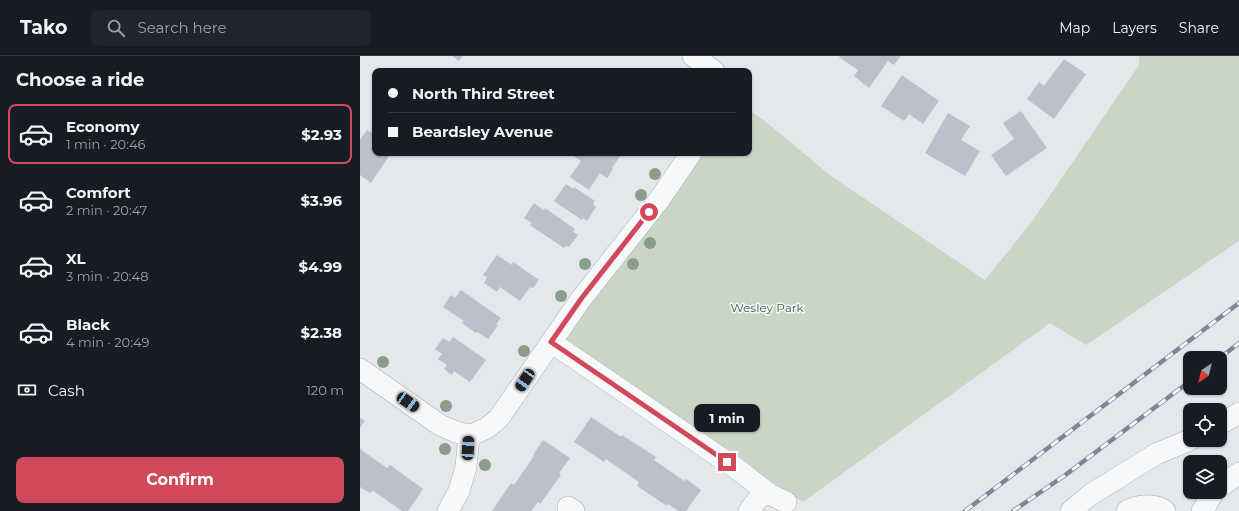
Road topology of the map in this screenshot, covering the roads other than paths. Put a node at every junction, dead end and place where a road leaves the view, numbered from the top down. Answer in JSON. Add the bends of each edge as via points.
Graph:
{"nodes":[{"id":1,"x":693,"y":56,"type":"edge"},
{"id":2,"x":710,"y":68,"type":"edge"},
{"id":3,"x":689,"y":156,"type":"edge"},
{"id":4,"x":551,"y":342,"type":"junction"},
{"id":5,"x":360,"y":369,"type":"edge"},
{"id":6,"x":1239,"y":414,"type":"edge"},
{"id":7,"x":1227,"y":420,"type":"edge"},
{"id":8,"x":468,"y":435,"type":"junction"},
{"id":9,"x":1183,"y":443,"type":"edge"},
{"id":10,"x":1239,"y":473,"type":"edge"},
{"id":11,"x":1227,"y":482,"type":"edge"},
{"id":12,"x":764,"y":491,"type":"junction"},
{"id":13,"x":1210,"y":499,"type":"edge"},
{"id":14,"x":786,"y":502,"type":"dead end"},
{"id":15,"x":448,"y":511,"type":"edge"},
{"id":16,"x":749,"y":511,"type":"edge"},
{"id":17,"x":1071,"y":511,"type":"edge"},
{"id":18,"x":1128,"y":511,"type":"edge"},
{"id":19,"x":1165,"y":511,"type":"edge"},
{"id":20,"x":1202,"y":511,"type":"edge"}],
"edges":[{"from":1,"to":2,"type":"street"},
{"from":3,"to":4,"type":"street","via":[[659,200],[581,299]]},
{"from":4,"to":8,"type":"street","via":[[499,418],[487,428]]},
{"from":4,"to":12,"type":"street","via":[[745,474]]},
{"from":5,"to":8,"type":"street","via":[[440,425]]},
{"from":6,"to":7,"type":"street"},
{"from":8,"to":15,"type":"street","via":[[466,467],[459,491]]},
{"from":9,"to":17,"type":"street","via":[[1156,454],[1090,494]]},
{"from":10,"to":11,"type":"street"},
{"from":12,"to":14,"type":"street"},
{"from":12,"to":16,"type":"street"},
{"from":13,"to":20,"type":"street"},
{"from":18,"to":19,"type":"street","via":[[1138,506],[1159,507]]}]}
